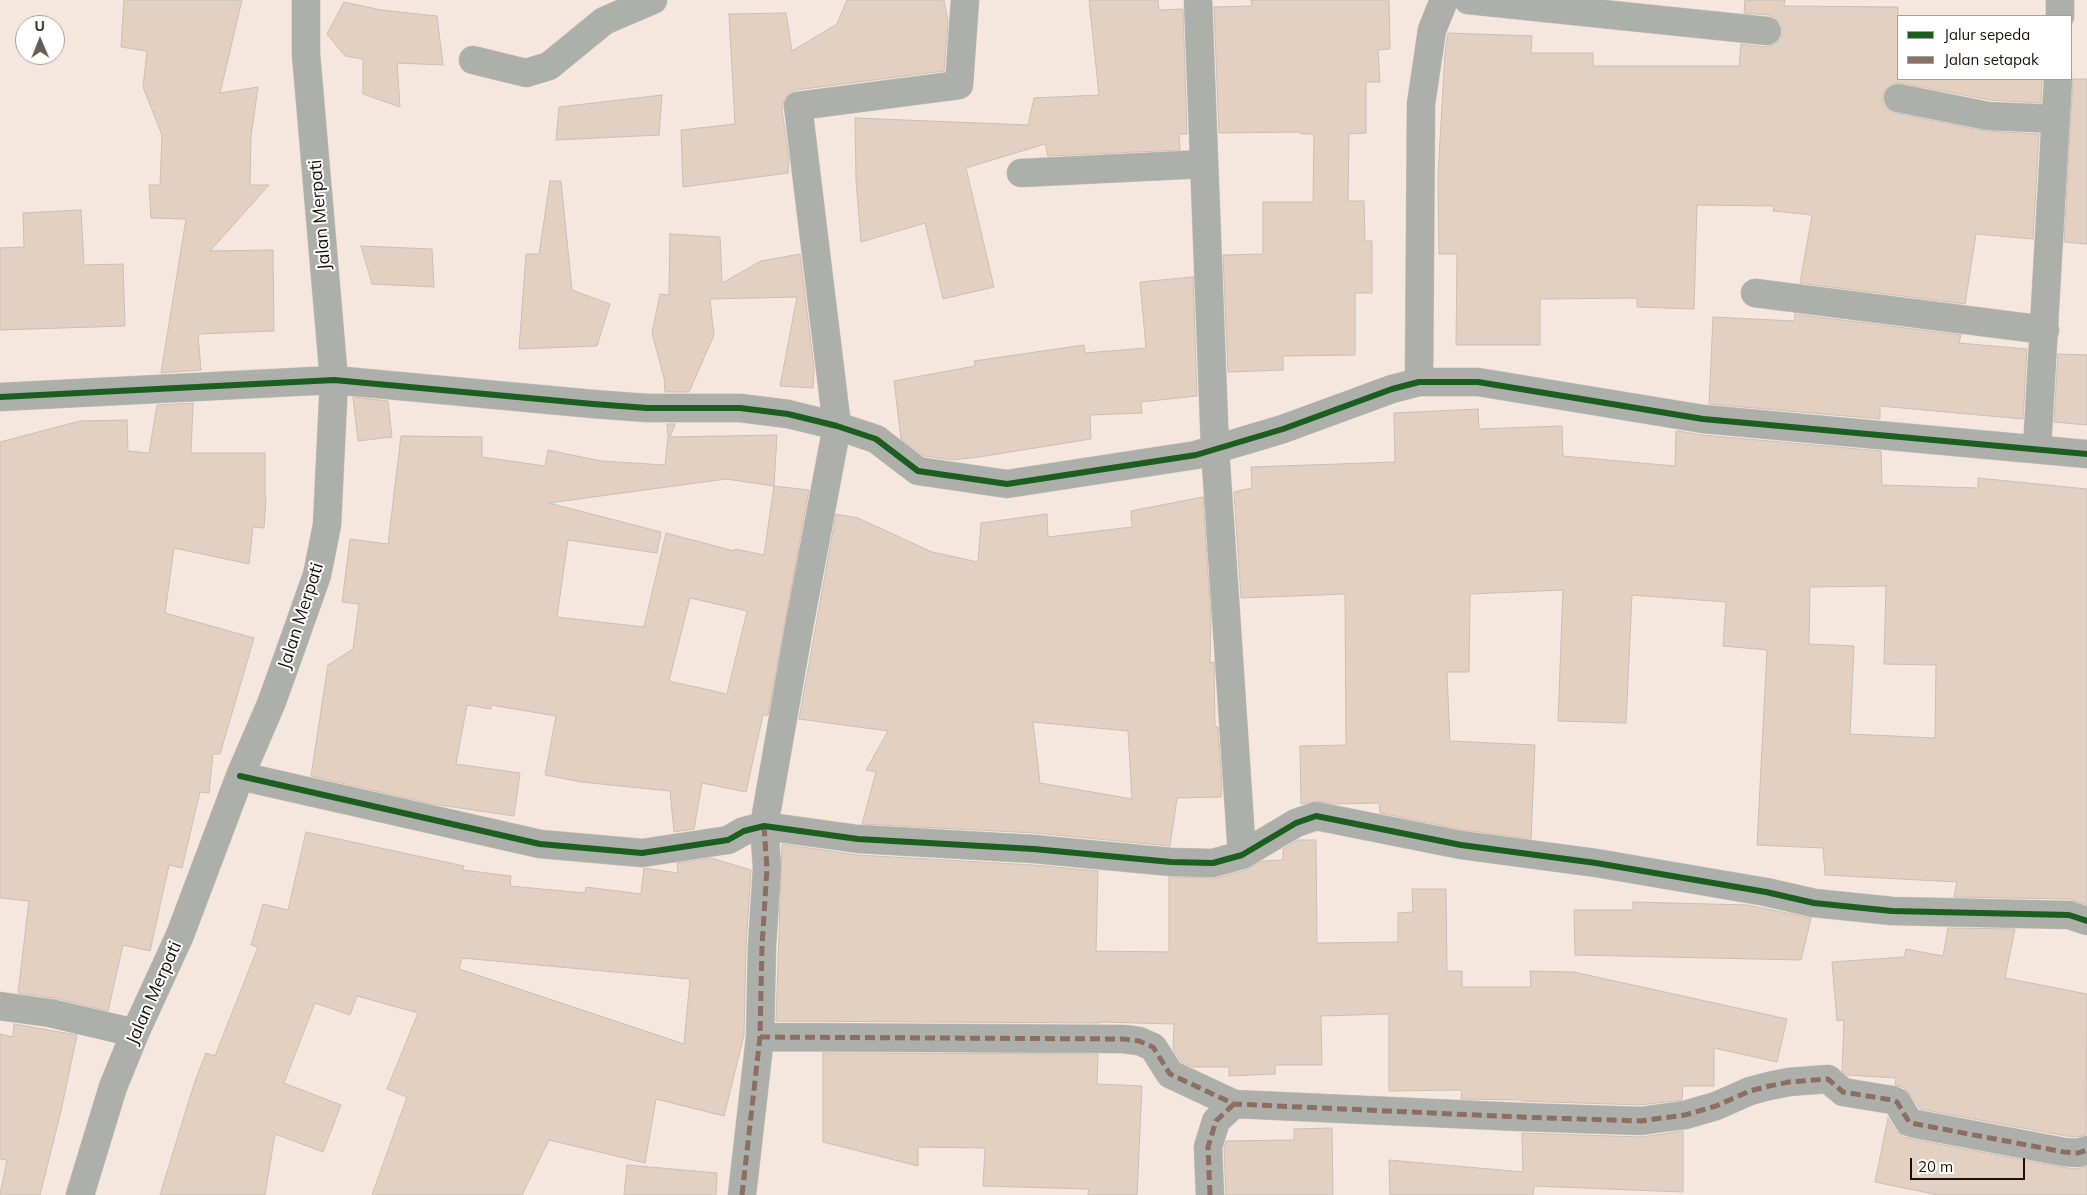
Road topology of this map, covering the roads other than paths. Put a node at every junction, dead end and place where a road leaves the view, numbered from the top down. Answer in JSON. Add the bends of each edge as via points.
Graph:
{"nodes":[{"id":1,"x":306,"y":0,"type":"edge"},
{"id":2,"x":653,"y":0,"type":"edge"},
{"id":3,"x":965,"y":0,"type":"edge"},
{"id":4,"x":1198,"y":0,"type":"edge"},
{"id":5,"x":1444,"y":0,"type":"edge"},
{"id":6,"x":1468,"y":0,"type":"edge"},
{"id":7,"x":2060,"y":0,"type":"edge"},
{"id":8,"x":2060,"y":15,"type":"edge"},
{"id":9,"x":1768,"y":32,"type":"dead end"},
{"id":10,"x":473,"y":60,"type":"dead end"},
{"id":11,"x":2058,"y":80,"type":"edge"},
{"id":12,"x":1898,"y":98,"type":"dead end"},
{"id":13,"x":2056,"y":119,"type":"junction"},
{"id":14,"x":1204,"y":164,"type":"junction"},
{"id":15,"x":1021,"y":173,"type":"dead end"},
{"id":16,"x":1755,"y":293,"type":"dead end"},
{"id":17,"x":2045,"y":330,"type":"junction"},
{"id":18,"x":334,"y":380,"type":"junction"},
{"id":19,"x":1419,"y":382,"type":"junction"},
{"id":20,"x":0,"y":397,"type":"edge"},
{"id":21,"x":837,"y":426,"type":"junction"},
{"id":22,"x":1215,"y":449,"type":"junction"},
{"id":23,"x":2037,"y":449,"type":"junction"},
{"id":24,"x":2087,"y":454,"type":"edge"},
{"id":25,"x":240,"y":776,"type":"junction"},
{"id":26,"x":764,"y":826,"type":"junction"},
{"id":27,"x":1242,"y":856,"type":"junction"},
{"id":28,"x":2087,"y":921,"type":"edge"},
{"id":29,"x":0,"y":1006,"type":"edge"},
{"id":30,"x":135,"y":1033,"type":"junction"},
{"id":31,"x":760,"y":1037,"type":"junction"},
{"id":32,"x":1234,"y":1104,"type":"junction"},
{"id":33,"x":2087,"y":1150,"type":"edge"},
{"id":34,"x":80,"y":1195,"type":"edge"},
{"id":35,"x":742,"y":1195,"type":"edge"},
{"id":36,"x":1210,"y":1195,"type":"edge"}],
"edges":[{"from":1,"to":18,"type":"street","name":"Jalan Merpati","via":[[306,54]]},
{"from":2,"to":10,"type":"street","via":[[604,21],[549,66],[526,74]]},
{"from":3,"to":21,"type":"street","via":[[959,85],[798,106]]},
{"from":4,"to":14,"type":"street"},
{"from":5,"to":19,"type":"street","via":[[1432,30],[1421,104]]},
{"from":6,"to":9,"type":"street"},
{"from":7,"to":8,"type":"street"},
{"from":11,"to":13,"type":"street"},
{"from":12,"to":13,"type":"street","via":[[1988,116]]},
{"from":13,"to":17,"type":"street"},
{"from":14,"to":15,"type":"street"},
{"from":14,"to":22,"type":"street"},
{"from":16,"to":17,"type":"street"},
{"from":17,"to":23,"type":"street"},
{"from":18,"to":20,"type":"street"},
{"from":18,"to":21,"type":"street","via":[[602,405],[740,408],[788,414]]},
{"from":18,"to":25,"type":"street","name":"Jalan Merpati","via":[[327,525],[317,575],[271,704]]},
{"from":19,"to":22,"type":"street","via":[[1392,388],[1283,429]]},
{"from":19,"to":23,"type":"street","via":[[1478,382],[1703,419]]},
{"from":21,"to":22,"type":"street","via":[[876,440],[918,471],[1007,484],[1196,455]]},
{"from":21,"to":26,"type":"street"},
{"from":22,"to":27,"type":"street"},
{"from":23,"to":24,"type":"street"},
{"from":25,"to":26,"type":"street","via":[[559,846],[642,853],[728,840],[744,831]]},
{"from":25,"to":30,"type":"street","name":"Jalan Merpati","via":[[180,935]]},
{"from":26,"to":27,"type":"street","via":[[858,839],[1034,849],[1171,862],[1213,863]]},
{"from":26,"to":31,"type":"street","via":[[768,868]]},
{"from":27,"to":28,"type":"street","via":[[1296,823],[1316,816],[1461,845],[1596,863],[1814,903],[1892,911],[2069,915]]},
{"from":29,"to":30,"type":"street","via":[[50,1013]]},
{"from":30,"to":34,"type":"street","name":"Jalan Merpati","via":[[113,1087]]},
{"from":31,"to":32,"type":"street","via":[[1139,1041],[1153,1047],[1170,1074]]},
{"from":31,"to":35,"type":"street"},
{"from":32,"to":33,"type":"street","via":[[1641,1121],[1685,1115],[1769,1086],[1828,1079],[1843,1092],[1897,1102],[1909,1122],[1916,1124],[2064,1152]]},
{"from":32,"to":36,"type":"street","via":[[1216,1121],[1208,1147]]}]}
